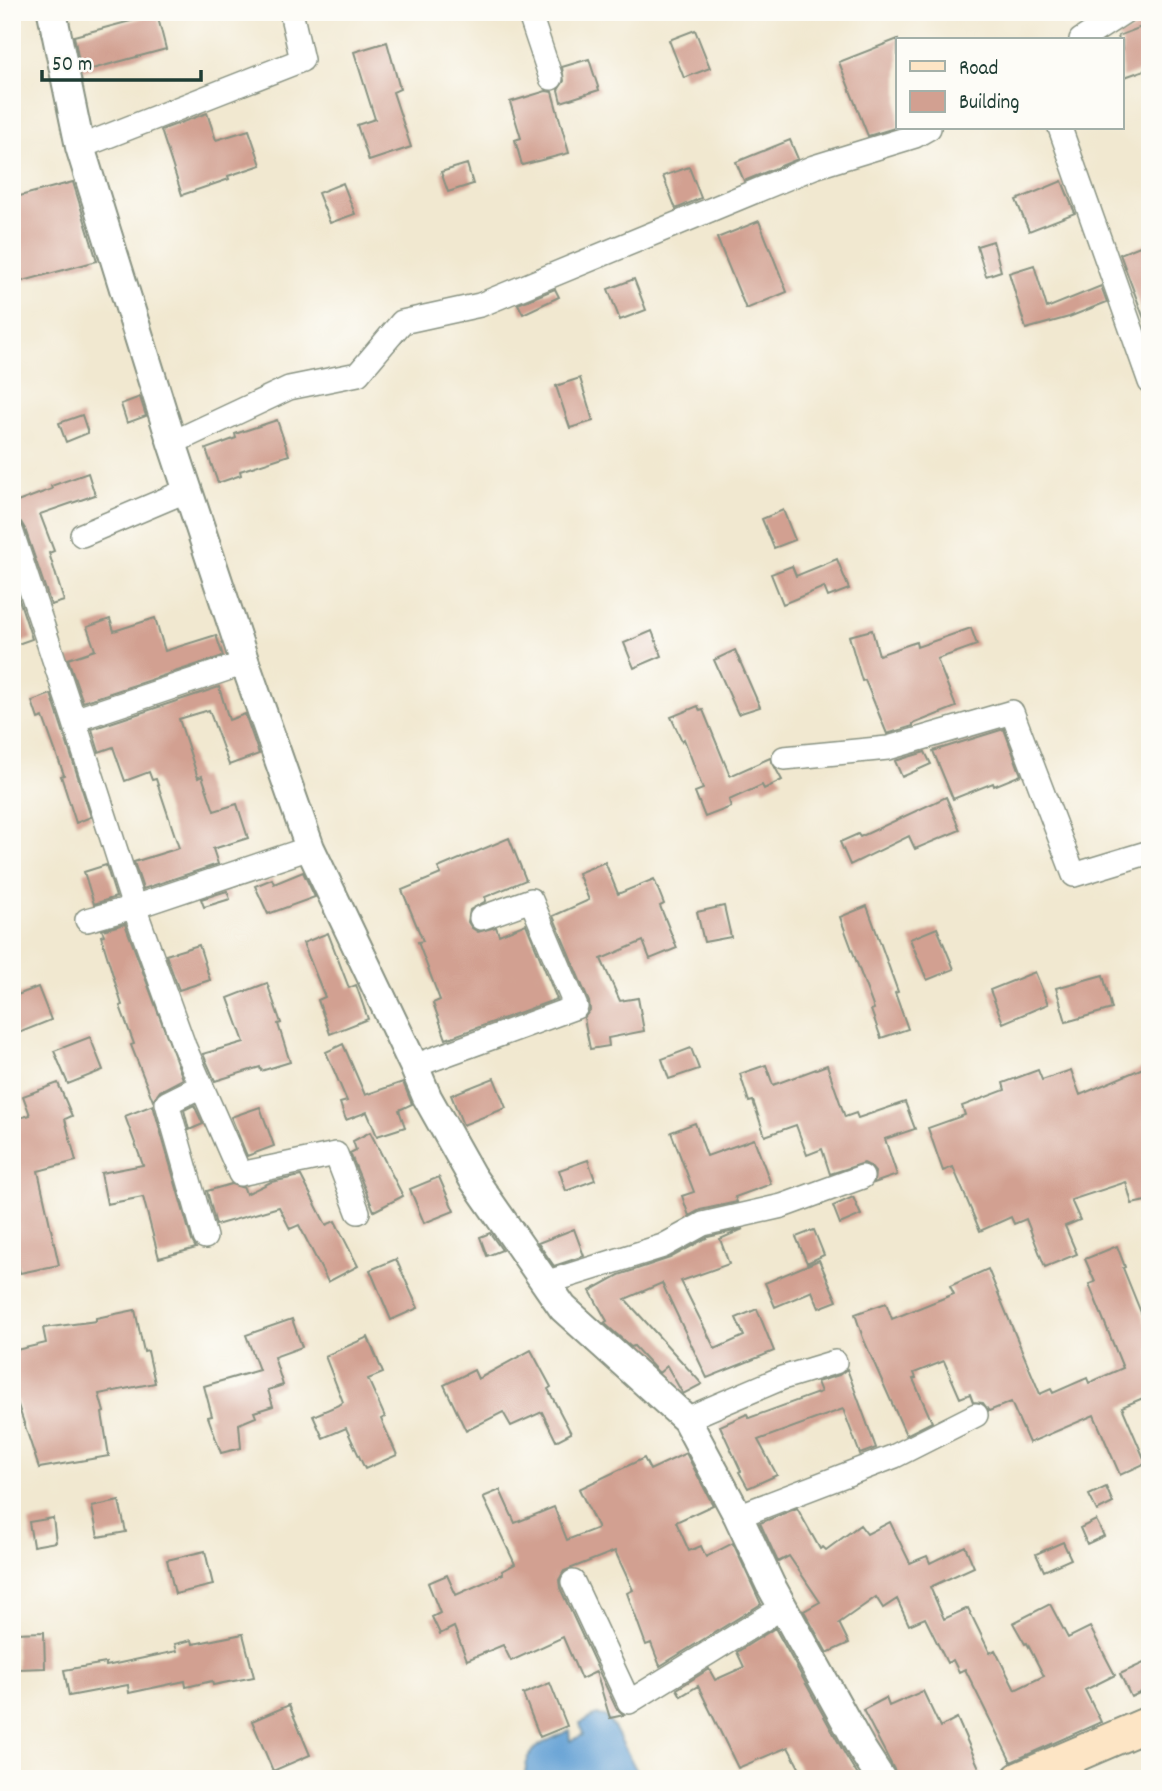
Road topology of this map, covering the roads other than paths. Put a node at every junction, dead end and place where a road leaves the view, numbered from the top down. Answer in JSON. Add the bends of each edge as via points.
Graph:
{"nodes":[{"id":1,"x":52,"y":12,"type":"edge"},
{"id":2,"x":291,"y":12,"type":"edge"},
{"id":3,"x":529,"y":12,"type":"edge"},
{"id":4,"x":1125,"y":12,"type":"edge"},
{"id":5,"x":1084,"y":38,"type":"edge"},
{"id":6,"x":551,"y":78,"type":"dead end"},
{"id":7,"x":926,"y":130,"type":"edge"},
{"id":8,"x":1061,"y":130,"type":"edge"},
{"id":9,"x":80,"y":147,"type":"junction"},
{"id":10,"x":1150,"y":382,"type":"edge"},
{"id":11,"x":172,"y":443,"type":"junction"},
{"id":12,"x":188,"y":490,"type":"junction"},
{"id":13,"x":12,"y":533,"type":"edge"},
{"id":14,"x":82,"y":535,"type":"dead end"},
{"id":15,"x":245,"y":663,"type":"junction"},
{"id":16,"x":74,"y":720,"type":"junction"},
{"id":17,"x":784,"y":758,"type":"dead end"},
{"id":18,"x":310,"y":849,"type":"junction"},
{"id":19,"x":1150,"y":852,"type":"edge"},
{"id":20,"x":134,"y":907,"type":"junction"},
{"id":21,"x":481,"y":918,"type":"dead end"},
{"id":22,"x":87,"y":920,"type":"dead end"},
{"id":23,"x":414,"y":1066,"type":"junction"},
{"id":24,"x":201,"y":1086,"type":"junction"},
{"id":25,"x":862,"y":1177,"type":"dead end"},
{"id":26,"x":358,"y":1212,"type":"dead end"},
{"id":27,"x":205,"y":1237,"type":"dead end"},
{"id":28,"x":545,"y":1283,"type":"junction"},
{"id":29,"x":835,"y":1362,"type":"dead end"},
{"id":30,"x":976,"y":1415,"type":"dead end"},
{"id":31,"x":687,"y":1419,"type":"junction"},
{"id":32,"x":738,"y":1516,"type":"junction"},
{"id":33,"x":573,"y":1582,"type":"dead end"},
{"id":34,"x":783,"y":1607,"type":"junction"},
{"id":35,"x":1150,"y":1723,"type":"edge"},
{"id":36,"x":1150,"y":1745,"type":"edge"},
{"id":37,"x":881,"y":1779,"type":"edge"},
{"id":38,"x":1019,"y":1779,"type":"edge"},
{"id":39,"x":1073,"y":1779,"type":"edge"}],
"edges":[{"from":1,"to":9,"type":"street"},
{"from":2,"to":9,"type":"street","via":[[302,60]]},
{"from":3,"to":6,"type":"street"},
{"from":4,"to":5,"type":"street"},
{"from":7,"to":11,"type":"street","via":[[814,167],[480,305],[402,322],[358,374],[289,388]]},
{"from":8,"to":10,"type":"street"},
{"from":9,"to":11,"type":"street"},
{"from":11,"to":12,"type":"street"},
{"from":12,"to":14,"type":"street"},
{"from":12,"to":15,"type":"street"},
{"from":13,"to":16,"type":"street"},
{"from":15,"to":16,"type":"street"},
{"from":15,"to":18,"type":"street"},
{"from":16,"to":20,"type":"street"},
{"from":17,"to":19,"type":"street","via":[[888,748],[1012,712],[1073,875]]},
{"from":18,"to":20,"type":"street"},
{"from":18,"to":23,"type":"street"},
{"from":20,"to":22,"type":"street"},
{"from":20,"to":24,"type":"street"},
{"from":21,"to":23,"type":"street","via":[[531,900],[576,1007]]},
{"from":23,"to":28,"type":"street","via":[[472,1177]]},
{"from":24,"to":26,"type":"street","via":[[240,1174],[336,1154]]},
{"from":24,"to":27,"type":"street","via":[[167,1103]]},
{"from":25,"to":28,"type":"street","via":[[782,1206],[703,1224],[663,1245]]},
{"from":28,"to":31,"type":"street","via":[[563,1308]]},
{"from":29,"to":31,"type":"street","via":[[782,1378]]},
{"from":30,"to":32,"type":"street","via":[[895,1456]]},
{"from":31,"to":32,"type":"street"},
{"from":32,"to":34,"type":"street"},
{"from":33,"to":34,"type":"street","via":[[629,1702]]},
{"from":34,"to":37,"type":"street"},
{"from":35,"to":38,"type":"main road"},
{"from":36,"to":39,"type":"main road"}]}
